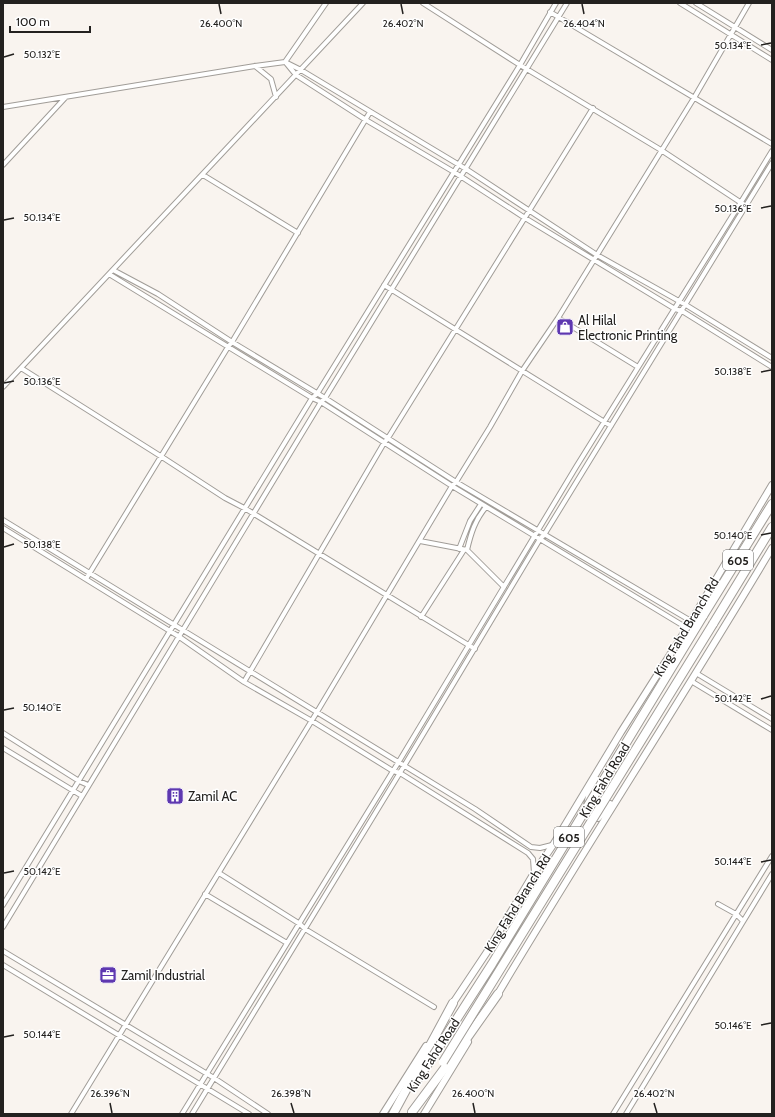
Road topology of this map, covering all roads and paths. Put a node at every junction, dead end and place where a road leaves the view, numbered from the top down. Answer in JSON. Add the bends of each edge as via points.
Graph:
{"nodes":[{"id":1,"x":326,"y":3,"type":"edge"},
{"id":2,"x":363,"y":3,"type":"edge"},
{"id":3,"x":422,"y":3,"type":"edge"},
{"id":4,"x":556,"y":3,"type":"edge"},
{"id":5,"x":567,"y":3,"type":"edge"},
{"id":6,"x":680,"y":3,"type":"edge"},
{"id":7,"x":696,"y":3,"type":"edge"},
{"id":8,"x":749,"y":3,"type":"edge"},
{"id":9,"x":550,"y":12,"type":"junction"},
{"id":10,"x":558,"y":17,"type":"junction"},
{"id":11,"x":735,"y":27,"type":"junction"},
{"id":12,"x":732,"y":34,"type":"junction"},
{"id":13,"x":772,"y":50,"type":"edge"},
{"id":14,"x":772,"y":60,"type":"edge"},
{"id":15,"x":286,"y":62,"type":"junction"},
{"id":16,"x":520,"y":65,"type":"junction"},
{"id":17,"x":256,"y":66,"type":"junction"},
{"id":18,"x":528,"y":68,"type":"junction"},
{"id":19,"x":301,"y":70,"type":"junction"},
{"id":20,"x":296,"y":76,"type":"junction"},
{"id":21,"x":276,"y":96,"type":"junction"},
{"id":22,"x":66,"y":97,"type":"junction"},
{"id":23,"x":694,"y":98,"type":"junction"},
{"id":24,"x":3,"y":107,"type":"edge"},
{"id":25,"x":593,"y":108,"type":"junction"},
{"id":26,"x":370,"y":112,"type":"junction"},
{"id":27,"x":366,"y":120,"type":"junction"},
{"id":28,"x":772,"y":144,"type":"edge"},
{"id":29,"x":661,"y":150,"type":"junction"},
{"id":30,"x":772,"y":151,"type":"edge"},
{"id":31,"x":772,"y":163,"type":"edge"},
{"id":32,"x":3,"y":165,"type":"edge"},
{"id":33,"x":458,"y":165,"type":"junction"},
{"id":34,"x":466,"y":169,"type":"junction"},
{"id":35,"x":454,"y":172,"type":"junction"},
{"id":36,"x":203,"y":174,"type":"junction"},
{"id":37,"x":462,"y":176,"type":"junction"},
{"id":38,"x":741,"y":202,"type":"junction"},
{"id":39,"x":522,"y":206,"type":"junction"},
{"id":40,"x":746,"y":206,"type":"junction"},
{"id":41,"x":530,"y":210,"type":"junction"},
{"id":42,"x":525,"y":218,"type":"junction"},
{"id":43,"x":298,"y":233,"type":"junction"},
{"id":44,"x":592,"y":251,"type":"junction"},
{"id":45,"x":597,"y":255,"type":"junction"},
{"id":46,"x":594,"y":259,"type":"junction"},
{"id":47,"x":113,"y":270,"type":"junction"},
{"id":48,"x":109,"y":274,"type":"junction"},
{"id":49,"x":384,"y":285,"type":"junction"},
{"id":50,"x":391,"y":290,"type":"junction"},
{"id":51,"x":679,"y":301,"type":"junction"},
{"id":52,"x":686,"y":305,"type":"junction"},
{"id":53,"x":675,"y":309,"type":"junction"},
{"id":54,"x":682,"y":311,"type":"junction"},
{"id":55,"x":558,"y":318,"type":"junction"},
{"id":56,"x":456,"y":329,"type":"junction"},
{"id":57,"x":232,"y":342,"type":"junction"},
{"id":58,"x":228,"y":347,"type":"junction"},
{"id":59,"x":760,"y":351,"type":"junction"},
{"id":60,"x":756,"y":357,"type":"junction"},
{"id":61,"x":772,"y":358,"type":"edge"},
{"id":62,"x":638,"y":367,"type":"junction"},
{"id":63,"x":772,"y":367,"type":"edge"},
{"id":64,"x":21,"y":368,"type":"junction"},
{"id":65,"x":522,"y":371,"type":"junction"},
{"id":66,"x":3,"y":387,"type":"edge"},
{"id":67,"x":316,"y":394,"type":"junction"},
{"id":68,"x":312,"y":398,"type":"junction"},
{"id":69,"x":325,"y":398,"type":"junction"},
{"id":70,"x":321,"y":402,"type":"junction"},
{"id":71,"x":604,"y":422,"type":"junction"},
{"id":72,"x":611,"y":426,"type":"junction"},
{"id":73,"x":388,"y":438,"type":"junction"},
{"id":74,"x":384,"y":443,"type":"junction"},
{"id":75,"x":162,"y":457,"type":"junction"},
{"id":76,"x":456,"y":482,"type":"junction"},
{"id":77,"x":772,"y":485,"type":"edge"},
{"id":78,"x":452,"y":486,"type":"junction"},
{"id":79,"x":481,"y":504,"type":"junction"},
{"id":80,"x":772,"y":504,"type":"edge"},
{"id":81,"x":486,"y":507,"type":"junction"},
{"id":82,"x":246,"y":509,"type":"junction"},
{"id":83,"x":253,"y":514,"type":"junction"},
{"id":84,"x":3,"y":520,"type":"edge"},
{"id":85,"x":772,"y":527,"type":"edge"},
{"id":86,"x":3,"y":528,"type":"edge"},
{"id":87,"x":538,"y":531,"type":"junction"},
{"id":88,"x":544,"y":534,"type":"junction"},
{"id":89,"x":534,"y":536,"type":"junction"},
{"id":90,"x":540,"y":539,"type":"junction"},
{"id":91,"x":420,"y":541,"type":"junction"},
{"id":92,"x":772,"y":548,"type":"edge"},
{"id":93,"x":459,"y":549,"type":"junction"},
{"id":94,"x":466,"y":550,"type":"junction"},
{"id":95,"x":318,"y":554,"type":"junction"},
{"id":96,"x":89,"y":574,"type":"junction"},
{"id":97,"x":612,"y":574,"type":"junction"},
{"id":98,"x":86,"y":579,"type":"junction"},
{"id":99,"x":608,"y":580,"type":"junction"},
{"id":100,"x":504,"y":587,"type":"junction"},
{"id":101,"x":387,"y":596,"type":"junction"},
{"id":102,"x":421,"y":617,"type":"junction"},
{"id":103,"x":691,"y":621,"type":"junction"},
{"id":104,"x":174,"y":626,"type":"junction"},
{"id":105,"x":687,"y":628,"type":"junction"},
{"id":106,"x":182,"y":630,"type":"junction"},
{"id":107,"x":170,"y":632,"type":"junction"},
{"id":108,"x":178,"y":636,"type":"junction"},
{"id":109,"x":468,"y":646,"type":"junction"},
{"id":110,"x":475,"y":648,"type":"junction"},
{"id":111,"x":250,"y":672,"type":"junction"},
{"id":112,"x":696,"y":673,"type":"junction"},
{"id":113,"x":691,"y":681,"type":"junction"},
{"id":114,"x":244,"y":682,"type":"junction"},
{"id":115,"x":317,"y":712,"type":"junction"},
{"id":116,"x":772,"y":719,"type":"edge"},
{"id":117,"x":312,"y":721,"type":"junction"},
{"id":118,"x":772,"y":730,"type":"edge"},
{"id":119,"x":621,"y":732,"type":"junction"},
{"id":120,"x":3,"y":734,"type":"edge"},
{"id":121,"x":362,"y":740,"type":"junction"},
{"id":122,"x":3,"y":748,"type":"edge"},
{"id":123,"x":357,"y":748,"type":"junction"},
{"id":124,"x":398,"y":763,"type":"junction"},
{"id":125,"x":404,"y":766,"type":"junction"},
{"id":126,"x":636,"y":768,"type":"junction"},
{"id":127,"x":393,"y":771,"type":"junction"},
{"id":128,"x":400,"y":773,"type":"junction"},
{"id":129,"x":79,"y":781,"type":"junction"},
{"id":130,"x":88,"y":785,"type":"junction"},
{"id":131,"x":73,"y":791,"type":"junction"},
{"id":132,"x":82,"y":796,"type":"junction"},
{"id":133,"x":476,"y":809,"type":"junction"},
{"id":134,"x":471,"y":817,"type":"junction"},
{"id":135,"x":553,"y":845,"type":"junction"},
{"id":136,"x":772,"y":856,"type":"edge"},
{"id":137,"x":219,"y":872,"type":"junction"},
{"id":138,"x":534,"y":872,"type":"junction"},
{"id":139,"x":772,"y":874,"type":"edge"},
{"id":140,"x":206,"y":894,"type":"junction"},
{"id":141,"x":718,"y":904,"type":"dead end"},
{"id":142,"x":3,"y":905,"type":"edge"},
{"id":143,"x":736,"y":914,"type":"junction"},
{"id":144,"x":743,"y":922,"type":"junction"},
{"id":145,"x":300,"y":924,"type":"junction"},
{"id":146,"x":3,"y":927,"type":"edge"},
{"id":147,"x":305,"y":929,"type":"junction"},
{"id":148,"x":287,"y":943,"type":"junction"},
{"id":149,"x":3,"y":951,"type":"edge"},
{"id":150,"x":3,"y":965,"type":"edge"},
{"id":151,"x":498,"y":994,"type":"junction"},
{"id":152,"x":453,"y":1003,"type":"junction"},
{"id":153,"x":434,"y":1007,"type":"dead end"},
{"id":154,"x":126,"y":1025,"type":"junction"},
{"id":155,"x":119,"y":1035,"type":"junction"},
{"id":156,"x":207,"y":1073,"type":"junction"},
{"id":157,"x":214,"y":1078,"type":"junction"},
{"id":158,"x":200,"y":1084,"type":"junction"},
{"id":159,"x":208,"y":1088,"type":"junction"},
{"id":160,"x":411,"y":1113,"type":"edge"},
{"id":161,"x":71,"y":1114,"type":"edge"},
{"id":162,"x":182,"y":1114,"type":"edge"},
{"id":163,"x":192,"y":1114,"type":"edge"},
{"id":164,"x":249,"y":1114,"type":"edge"},
{"id":165,"x":268,"y":1114,"type":"edge"},
{"id":166,"x":383,"y":1114,"type":"edge"},
{"id":167,"x":394,"y":1114,"type":"edge"},
{"id":168,"x":424,"y":1114,"type":"edge"},
{"id":169,"x":613,"y":1114,"type":"edge"},
{"id":170,"x":626,"y":1114,"type":"edge"}],
"edges":[{"from":1,"to":15,"type":"street"},
{"from":2,"to":19,"type":"street"},
{"from":3,"to":16,"type":"street"},
{"from":4,"to":9,"type":"street"},
{"from":5,"to":10,"type":"street"},
{"from":6,"to":12,"type":"street"},
{"from":7,"to":11,"type":"street"},
{"from":8,"to":11,"type":"street"},
{"from":9,"to":10,"type":"street"},
{"from":9,"to":16,"type":"street"},
{"from":10,"to":18,"type":"street"},
{"from":10,"to":23,"type":"street"},
{"from":11,"to":12,"type":"street"},
{"from":11,"to":13,"type":"street"},
{"from":12,"to":14,"type":"street"},
{"from":12,"to":23,"type":"street"},
{"from":15,"to":17,"type":"street"},
{"from":15,"to":19,"type":"street"},
{"from":15,"to":20,"type":"street"},
{"from":16,"to":18,"type":"street"},
{"from":16,"to":33,"type":"street"},
{"from":17,"to":21,"type":"street","via":[[271,79]]},
{"from":17,"to":22,"type":"street"},
{"from":18,"to":25,"type":"street"},
{"from":18,"to":34,"type":"street"},
{"from":19,"to":20,"type":"street"},
{"from":19,"to":26,"type":"street"},
{"from":20,"to":21,"type":"street"},
{"from":20,"to":27,"type":"street"},
{"from":21,"to":36,"type":"street"},
{"from":22,"to":24,"type":"street"},
{"from":22,"to":32,"type":"street"},
{"from":23,"to":28,"type":"street"},
{"from":23,"to":29,"type":"street"},
{"from":25,"to":29,"type":"street"},
{"from":25,"to":41,"type":"street"},
{"from":26,"to":27,"type":"street"},
{"from":26,"to":33,"type":"street"},
{"from":27,"to":35,"type":"street"},
{"from":27,"to":43,"type":"street"},
{"from":29,"to":38,"type":"street"},
{"from":29,"to":45,"type":"street"},
{"from":30,"to":38,"type":"street"},
{"from":31,"to":40,"type":"street"},
{"from":33,"to":34,"type":"street"},
{"from":33,"to":35,"type":"street"},
{"from":34,"to":37,"type":"street"},
{"from":34,"to":39,"type":"street"},
{"from":35,"to":37,"type":"street"},
{"from":35,"to":49,"type":"street"},
{"from":36,"to":43,"type":"street"},
{"from":36,"to":47,"type":"street"},
{"from":37,"to":42,"type":"street"},
{"from":37,"to":50,"type":"street"},
{"from":38,"to":40,"type":"street"},
{"from":38,"to":51,"type":"street"},
{"from":39,"to":41,"type":"street"},
{"from":39,"to":42,"type":"street"},
{"from":40,"to":52,"type":"street"},
{"from":41,"to":42,"type":"street"},
{"from":41,"to":44,"type":"street"},
{"from":42,"to":46,"type":"street"},
{"from":42,"to":56,"type":"street"},
{"from":43,"to":57,"type":"street"},
{"from":44,"to":45,"type":"street"},
{"from":44,"to":46,"type":"street"},
{"from":45,"to":46,"type":"street"},
{"from":45,"to":51,"type":"street"},
{"from":46,"to":53,"type":"street"},
{"from":46,"to":55,"type":"street"},
{"from":47,"to":48,"type":"street"},
{"from":47,"to":57,"type":"street","via":[[158,294]]},
{"from":48,"to":58,"type":"street"},
{"from":48,"to":64,"type":"street"},
{"from":49,"to":50,"type":"street"},
{"from":49,"to":67,"type":"street"},
{"from":50,"to":56,"type":"street"},
{"from":50,"to":69,"type":"street"},
{"from":51,"to":52,"type":"street"},
{"from":51,"to":53,"type":"street"},
{"from":52,"to":54,"type":"street"},
{"from":52,"to":59,"type":"street"},
{"from":53,"to":54,"type":"street"},
{"from":53,"to":62,"type":"street"},
{"from":54,"to":60,"type":"street"},
{"from":54,"to":72,"type":"street"},
{"from":55,"to":62,"type":"street"},
{"from":55,"to":65,"type":"street"},
{"from":56,"to":65,"type":"street"},
{"from":56,"to":73,"type":"street"},
{"from":57,"to":58,"type":"street"},
{"from":57,"to":67,"type":"street"},
{"from":58,"to":68,"type":"street"},
{"from":58,"to":75,"type":"street"},
{"from":59,"to":60,"type":"street"},
{"from":59,"to":61,"type":"street"},
{"from":60,"to":63,"type":"street"},
{"from":62,"to":71,"type":"street"},
{"from":64,"to":66,"type":"street"},
{"from":64,"to":75,"type":"street"},
{"from":65,"to":71,"type":"street"},
{"from":65,"to":76,"type":"street"},
{"from":67,"to":68,"type":"street"},
{"from":67,"to":69,"type":"street"},
{"from":68,"to":70,"type":"street"},
{"from":68,"to":82,"type":"street"},
{"from":69,"to":70,"type":"street"},
{"from":69,"to":73,"type":"street"},
{"from":70,"to":74,"type":"street"},
{"from":70,"to":83,"type":"street"},
{"from":71,"to":72,"type":"street"},
{"from":71,"to":87,"type":"street"},
{"from":72,"to":88,"type":"street"},
{"from":73,"to":74,"type":"street"},
{"from":73,"to":76,"type":"street"},
{"from":74,"to":78,"type":"street"},
{"from":74,"to":95,"type":"street"},
{"from":75,"to":82,"type":"street"},
{"from":75,"to":96,"type":"street"},
{"from":76,"to":78,"type":"street"},
{"from":76,"to":87,"type":"street"},
{"from":77,"to":103,"type":"main road","name":"King Fahd Branch Rd"},
{"from":78,"to":79,"type":"street"},
{"from":78,"to":91,"type":"street"},
{"from":79,"to":81,"type":"street"},
{"from":79,"to":93,"type":"street","via":[[470,521]]},
{"from":80,"to":167,"type":"highway","name":"King Fahd Road","number":"605","bridge":true,"via":[[492,964]]},
{"from":81,"to":89,"type":"street"},
{"from":81,"to":94,"type":"street","via":[[473,526]]},
{"from":82,"to":83,"type":"street"},
{"from":82,"to":104,"type":"street"},
{"from":83,"to":95,"type":"street"},
{"from":83,"to":106,"type":"street"},
{"from":84,"to":96,"type":"street"},
{"from":85,"to":160,"type":"highway","name":"King Fahd Road","number":"605","bridge":true},
{"from":86,"to":98,"type":"street"},
{"from":87,"to":88,"type":"street"},
{"from":87,"to":89,"type":"street"},
{"from":88,"to":90,"type":"street"},
{"from":88,"to":97,"type":"street"},
{"from":89,"to":90,"type":"street"},
{"from":89,"to":100,"type":"street"},
{"from":90,"to":99,"type":"street"},
{"from":90,"to":110,"type":"street"},
{"from":91,"to":93,"type":"street"},
{"from":91,"to":101,"type":"street"},
{"from":92,"to":112,"type":"main road"},
{"from":93,"to":94,"type":"street"},
{"from":94,"to":100,"type":"street"},
{"from":94,"to":102,"type":"street"},
{"from":95,"to":101,"type":"street"},
{"from":95,"to":111,"type":"street"},
{"from":96,"to":98,"type":"street"},
{"from":96,"to":104,"type":"street"},
{"from":97,"to":99,"type":"street"},
{"from":97,"to":103,"type":"street"},
{"from":98,"to":107,"type":"street"},
{"from":99,"to":105,"type":"street"},
{"from":100,"to":109,"type":"street"},
{"from":101,"to":102,"type":"street"},
{"from":101,"to":115,"type":"street"},
{"from":102,"to":109,"type":"street"},
{"from":103,"to":105,"type":"main road","name":"King Fahd Branch Rd"},
{"from":104,"to":106,"type":"street"},
{"from":104,"to":107,"type":"street"},
{"from":105,"to":119,"type":"main road","name":"King Fahd Branch Rd"},
{"from":106,"to":108,"type":"street"},
{"from":106,"to":111,"type":"street"},
{"from":107,"to":108,"type":"street"},
{"from":107,"to":129,"type":"street"},
{"from":108,"to":114,"type":"street"},
{"from":108,"to":130,"type":"street"},
{"from":109,"to":110,"type":"street"},
{"from":109,"to":124,"type":"street"},
{"from":110,"to":125,"type":"street"},
{"from":111,"to":114,"type":"street"},
{"from":111,"to":115,"type":"street"},
{"from":112,"to":113,"type":"main road"},
{"from":112,"to":116,"type":"street"},
{"from":113,"to":118,"type":"street"},
{"from":113,"to":126,"type":"main road"},
{"from":114,"to":117,"type":"street"},
{"from":115,"to":117,"type":"street"},
{"from":115,"to":121,"type":"street"},
{"from":117,"to":123,"type":"street"},
{"from":117,"to":137,"type":"street"},
{"from":119,"to":126,"type":"main road","via":[[587,802],[589,815],[593,818],[602,815]]},
{"from":119,"to":135,"type":"main road","name":"King Fahd Branch Rd"},
{"from":120,"to":129,"type":"street"},
{"from":121,"to":123,"type":"street"},
{"from":121,"to":124,"type":"street"},
{"from":122,"to":131,"type":"street"},
{"from":123,"to":127,"type":"street"},
{"from":124,"to":125,"type":"street"},
{"from":124,"to":127,"type":"street"},
{"from":125,"to":128,"type":"street"},
{"from":125,"to":133,"type":"street"},
{"from":126,"to":151,"type":"main road"},
{"from":127,"to":128,"type":"street"},
{"from":127,"to":145,"type":"street"},
{"from":128,"to":134,"type":"street"},
{"from":128,"to":147,"type":"street"},
{"from":129,"to":130,"type":"street"},
{"from":129,"to":131,"type":"street"},
{"from":130,"to":132,"type":"street"},
{"from":131,"to":132,"type":"street"},
{"from":131,"to":142,"type":"street"},
{"from":132,"to":146,"type":"street"},
{"from":133,"to":134,"type":"street"},
{"from":133,"to":135,"type":"street","via":[[531,847]]},
{"from":134,"to":138,"type":"street","via":[[528,853],[532,859]]},
{"from":135,"to":138,"type":"main road","name":"King Fahd Branch Rd"},
{"from":136,"to":143,"type":"street"},
{"from":137,"to":140,"type":"street"},
{"from":137,"to":145,"type":"street"},
{"from":138,"to":152,"type":"main road","name":"King Fahd Branch Rd","via":[[487,952]]},
{"from":139,"to":144,"type":"street"},
{"from":140,"to":148,"type":"street"},
{"from":140,"to":154,"type":"street"},
{"from":141,"to":143,"type":"street"},
{"from":143,"to":144,"type":"street"},
{"from":143,"to":169,"type":"street"},
{"from":144,"to":170,"type":"street"},
{"from":145,"to":147,"type":"street"},
{"from":145,"to":148,"type":"street"},
{"from":147,"to":153,"type":"street"},
{"from":147,"to":157,"type":"street"},
{"from":148,"to":156,"type":"street"},
{"from":149,"to":154,"type":"street"},
{"from":150,"to":155,"type":"street"},
{"from":151,"to":160,"type":"highway"},
{"from":151,"to":168,"type":"main road"},
{"from":152,"to":166,"type":"main road","name":"King Fahd Branch Rd"},
{"from":152,"to":167,"type":"highway"},
{"from":154,"to":155,"type":"street"},
{"from":154,"to":156,"type":"street"},
{"from":155,"to":158,"type":"street"},
{"from":155,"to":161,"type":"street"},
{"from":156,"to":157,"type":"street"},
{"from":156,"to":158,"type":"street"},
{"from":157,"to":159,"type":"street"},
{"from":157,"to":165,"type":"street"},
{"from":158,"to":159,"type":"street"},
{"from":158,"to":162,"type":"street"},
{"from":159,"to":163,"type":"street"},
{"from":159,"to":164,"type":"street"}]}
